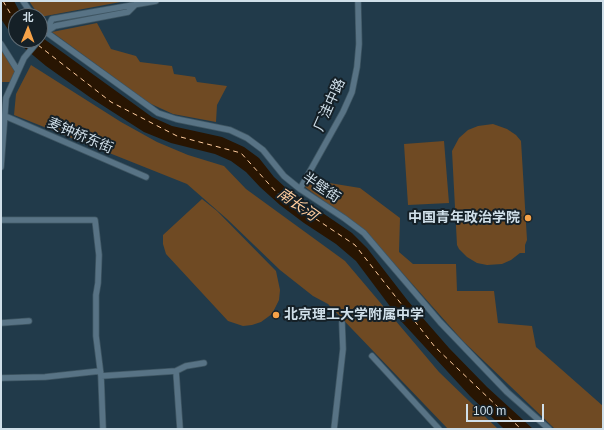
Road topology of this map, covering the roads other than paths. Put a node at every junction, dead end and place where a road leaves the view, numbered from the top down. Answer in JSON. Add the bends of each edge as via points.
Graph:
{"nodes":[{"id":1,"x":153,"y":1,"type":"edge"},
{"id":2,"x":358,"y":1,"type":"edge"},
{"id":3,"x":132,"y":3,"type":"edge"},
{"id":4,"x":48,"y":26,"type":"edge"},
{"id":5,"x":48,"y":40,"type":"edge"},
{"id":6,"x":1,"y":44,"type":"edge"},
{"id":7,"x":32,"y":48,"type":"edge"},
{"id":8,"x":18,"y":71,"type":"junction"},
{"id":9,"x":5,"y":116,"type":"junction"},
{"id":10,"x":2,"y":133,"type":"edge"},
{"id":11,"x":1,"y":167,"type":"edge"},
{"id":12,"x":146,"y":177,"type":"dead end"},
{"id":13,"x":300,"y":189,"type":"junction"},
{"id":14,"x":1,"y":220,"type":"edge"},
{"id":15,"x":29,"y":321,"type":"dead end"},
{"id":16,"x":1,"y":322,"type":"edge"},
{"id":17,"x":342,"y":323,"type":"dead end"},
{"id":18,"x":372,"y":356,"type":"dead end"},
{"id":19,"x":204,"y":363,"type":"dead end"},
{"id":20,"x":176,"y":371,"type":"junction"},
{"id":21,"x":100,"y":373,"type":"junction"},
{"id":22,"x":1,"y":378,"type":"edge"},
{"id":23,"x":103,"y":429,"type":"edge"},
{"id":24,"x":180,"y":429,"type":"edge"},
{"id":25,"x":334,"y":429,"type":"edge"},
{"id":26,"x":439,"y":429,"type":"edge"},
{"id":27,"x":549,"y":429,"type":"edge"}],
"edges":[{"from":1,"to":3,"type":"street"},
{"from":2,"to":13,"type":"street","name":"厂洼中路","via":[[359,44],[352,92]]},
{"from":3,"to":4,"type":"street","via":[[52,19]]},
{"from":5,"to":13,"type":"street","name":"半壁街","via":[[158,112],[176,119],[230,130],[246,138],[263,150],[284,176]]},
{"from":6,"to":8,"type":"street"},
{"from":7,"to":8,"type":"street"},
{"from":8,"to":9,"type":"street","via":[[6,98]]},
{"from":9,"to":10,"type":"street"},
{"from":9,"to":12,"type":"street","name":"麦钟桥东街"},
{"from":10,"to":11,"type":"street"},
{"from":13,"to":27,"type":"street","name":"半壁街","via":[[364,233],[440,322],[507,392]]},
{"from":14,"to":21,"type":"street","via":[[95,220],[99,255],[96,336]]},
{"from":15,"to":16,"type":"street"},
{"from":17,"to":25,"type":"street","via":[[343,349]]},
{"from":18,"to":26,"type":"street"},
{"from":19,"to":20,"type":"street","via":[[186,366]]},
{"from":20,"to":21,"type":"street"},
{"from":20,"to":24,"type":"street"},
{"from":21,"to":22,"type":"street"},
{"from":21,"to":23,"type":"street"}]}
